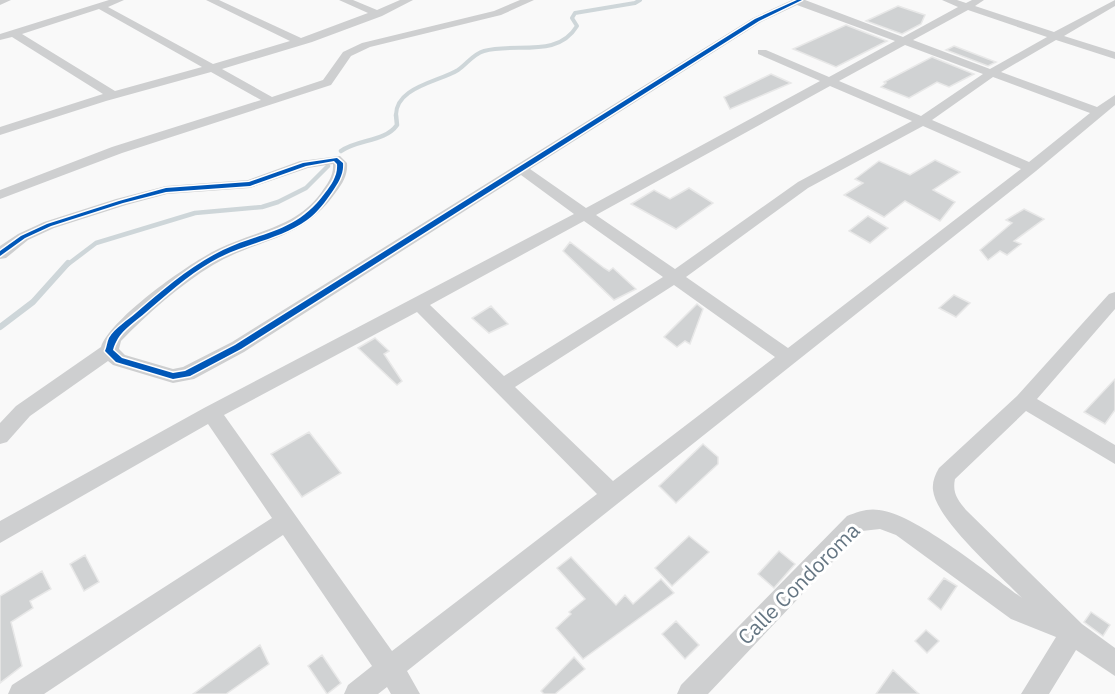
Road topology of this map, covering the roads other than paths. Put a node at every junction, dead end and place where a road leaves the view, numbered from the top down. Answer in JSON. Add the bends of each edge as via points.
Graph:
{"nodes":[{"id":1,"x":6,"y":0,"type":"edge"},
{"id":2,"x":211,"y":0,"type":"edge"},
{"id":3,"x":344,"y":0,"type":"edge"},
{"id":4,"x":408,"y":0,"type":"edge"},
{"id":5,"x":529,"y":0,"type":"edge"},
{"id":6,"x":947,"y":0,"type":"edge"},
{"id":7,"x":799,"y":1,"type":"edge"},
{"id":8,"x":0,"y":2,"type":"edge"},
{"id":9,"x":110,"y":2,"type":"edge"},
{"id":10,"x":1115,"y":2,"type":"edge"},
{"id":11,"x":973,"y":3,"type":"edge"},
{"id":12,"x":378,"y":14,"type":"junction"},
{"id":13,"x":14,"y":33,"type":"junction"},
{"id":14,"x":1056,"y":36,"type":"junction"},
{"id":15,"x":0,"y":37,"type":"edge"},
{"id":16,"x":903,"y":40,"type":"junction"},
{"id":17,"x":300,"y":42,"type":"junction"},
{"id":18,"x":762,"y":52,"type":"dead end"},
{"id":19,"x":1115,"y":56,"type":"edge"},
{"id":20,"x":211,"y":68,"type":"junction"},
{"id":21,"x":991,"y":74,"type":"junction"},
{"id":22,"x":827,"y":82,"type":"junction"},
{"id":23,"x":114,"y":96,"type":"junction"},
{"id":24,"x":1115,"y":99,"type":"edge"},
{"id":25,"x":271,"y":101,"type":"junction"},
{"id":26,"x":1099,"y":112,"type":"junction"},
{"id":27,"x":921,"y":122,"type":"junction"},
{"id":28,"x":1,"y":129,"type":"edge"},
{"id":29,"x":1030,"y":168,"type":"junction"},
{"id":30,"x":522,"y":170,"type":"junction"},
{"id":31,"x":0,"y":195,"type":"edge"},
{"id":32,"x":585,"y":214,"type":"junction"},
{"id":33,"x":0,"y":254,"type":"edge"},
{"id":34,"x":675,"y":278,"type":"junction"},
{"id":35,"x":1115,"y":298,"type":"edge"},
{"id":36,"x":419,"y":303,"type":"junction"},
{"id":37,"x":109,"y":351,"type":"junction"},
{"id":38,"x":788,"y":357,"type":"junction"},
{"id":39,"x":502,"y":386,"type":"junction"},
{"id":40,"x":1024,"y":401,"type":"junction"},
{"id":41,"x":211,"y":413,"type":"junction"},
{"id":42,"x":0,"y":436,"type":"edge"},
{"id":43,"x":1115,"y":455,"type":"edge"},
{"id":44,"x":611,"y":494,"type":"junction"},
{"id":45,"x":286,"y":521,"type":"junction"},
{"id":46,"x":0,"y":533,"type":"edge"},
{"id":47,"x":1073,"y":633,"type":"junction"},
{"id":48,"x":1115,"y":663,"type":"edge"},
{"id":49,"x":389,"y":668,"type":"junction"},
{"id":50,"x":21,"y":694,"type":"edge"},
{"id":51,"x":357,"y":694,"type":"edge"},
{"id":52,"x":407,"y":694,"type":"edge"},
{"id":53,"x":690,"y":694,"type":"edge"},
{"id":54,"x":1034,"y":694,"type":"edge"}],
"edges":[{"from":1,"to":8,"type":"street"},
{"from":2,"to":17,"type":"street"},
{"from":3,"to":12,"type":"street"},
{"from":4,"to":12,"type":"street"},
{"from":5,"to":25,"type":"street","via":[[498,12],[366,45],[340,60],[327,82]]},
{"from":6,"to":11,"type":"street"},
{"from":7,"to":16,"type":"street"},
{"from":7,"to":30,"type":"street","via":[[757,20]]},
{"from":9,"to":13,"type":"street"},
{"from":9,"to":20,"type":"street"},
{"from":10,"to":14,"type":"street"},
{"from":11,"to":14,"type":"street"},
{"from":11,"to":16,"type":"street"},
{"from":12,"to":17,"type":"street"},
{"from":13,"to":15,"type":"street"},
{"from":13,"to":23,"type":"street"},
{"from":14,"to":19,"type":"street"},
{"from":14,"to":21,"type":"street"},
{"from":16,"to":21,"type":"street"},
{"from":16,"to":22,"type":"street"},
{"from":17,"to":20,"type":"street"},
{"from":18,"to":22,"type":"street"},
{"from":20,"to":23,"type":"street"},
{"from":20,"to":25,"type":"street"},
{"from":21,"to":26,"type":"street"},
{"from":21,"to":27,"type":"street"},
{"from":22,"to":27,"type":"street"},
{"from":22,"to":32,"type":"street"},
{"from":23,"to":28,"type":"street"},
{"from":24,"to":26,"type":"street"},
{"from":25,"to":31,"type":"street","via":[[117,150]]},
{"from":26,"to":29,"type":"street"},
{"from":27,"to":29,"type":"street"},
{"from":27,"to":34,"type":"street","via":[[803,185]]},
{"from":29,"to":38,"type":"street"},
{"from":30,"to":32,"type":"street"},
{"from":30,"to":37,"type":"street","via":[[238,347],[187,374],[173,376],[143,369],[119,360]]},
{"from":32,"to":34,"type":"street"},
{"from":32,"to":36,"type":"street"},
{"from":33,"to":37,"type":"street","via":[[23,237],[50,225],[166,190],[250,184],[323,159],[340,163],[332,189],[309,216],[290,229],[226,250],[206,262],[124,326]]},
{"from":34,"to":38,"type":"street"},
{"from":34,"to":39,"type":"street"},
{"from":35,"to":40,"type":"street"},
{"from":36,"to":39,"type":"street"},
{"from":36,"to":41,"type":"street"},
{"from":37,"to":42,"type":"street","via":[[23,411]]},
{"from":38,"to":44,"type":"street"},
{"from":39,"to":44,"type":"street"},
{"from":40,"to":43,"type":"street"},
{"from":40,"to":47,"type":"street","via":[[946,474],[942,492],[958,517]]},
{"from":41,"to":45,"type":"street"},
{"from":41,"to":46,"type":"street"},
{"from":44,"to":49,"type":"street"},
{"from":45,"to":49,"type":"street"},
{"from":45,"to":50,"type":"street"},
{"from":47,"to":48,"type":"street"},
{"from":47,"to":53,"type":"street","name":"Calle Condoroma","via":[[1020,610],[904,528],[891,520],[876,518],[855,523]]},
{"from":47,"to":54,"type":"street"},
{"from":49,"to":51,"type":"street"},
{"from":49,"to":52,"type":"street"}]}
